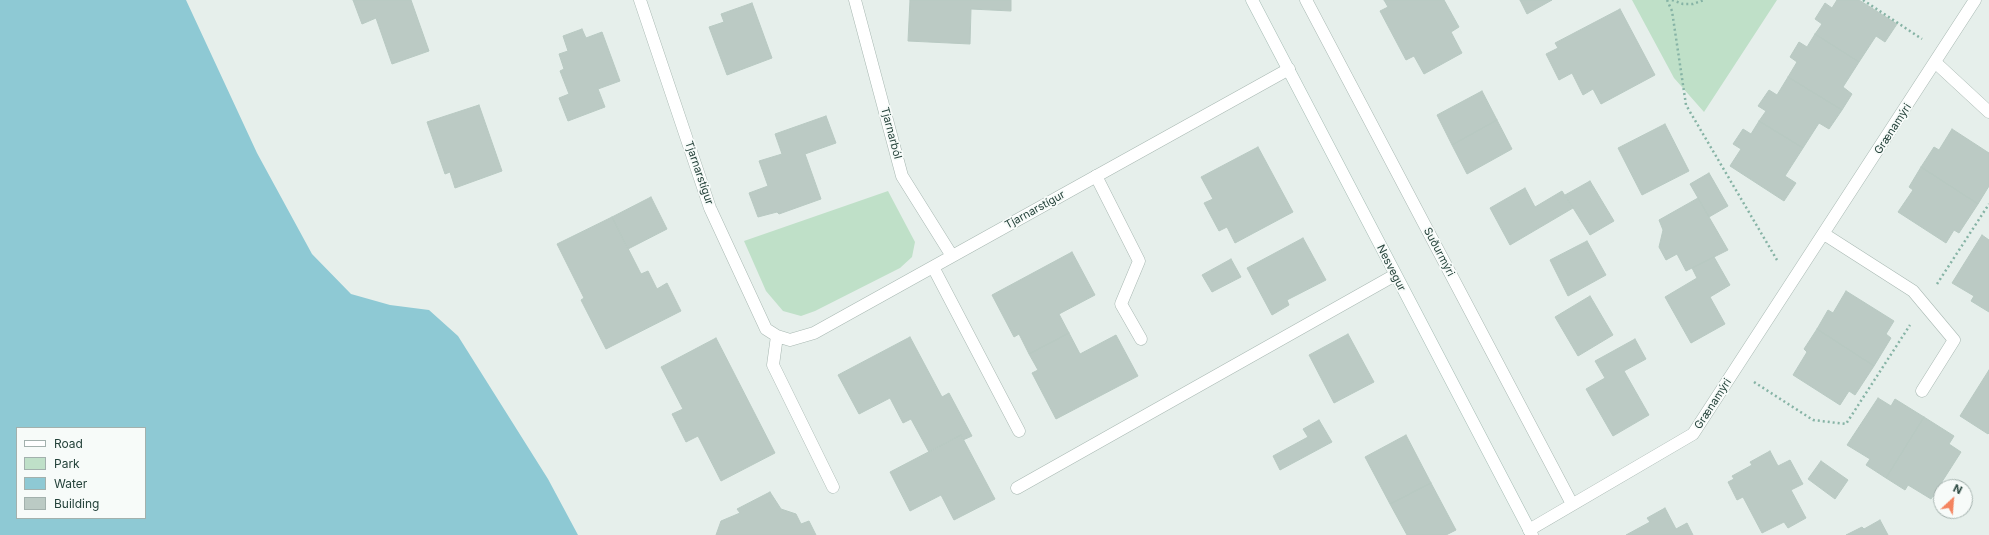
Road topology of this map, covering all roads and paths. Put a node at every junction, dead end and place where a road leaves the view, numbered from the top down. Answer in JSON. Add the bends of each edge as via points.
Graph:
{"nodes":[{"id":1,"x":640,"y":0,"type":"edge"},
{"id":2,"x":855,"y":0,"type":"edge"},
{"id":3,"x":1252,"y":0,"type":"edge"},
{"id":4,"x":1306,"y":0,"type":"edge"},
{"id":5,"x":1667,"y":0,"type":"edge"},
{"id":6,"x":1672,"y":0,"type":"edge"},
{"id":7,"x":1704,"y":0,"type":"edge"},
{"id":8,"x":1863,"y":0,"type":"edge"},
{"id":9,"x":1975,"y":0,"type":"edge"},
{"id":10,"x":1939,"y":58,"type":"junction"},
{"id":11,"x":1289,"y":69,"type":"junction"},
{"id":12,"x":1989,"y":112,"type":"edge"},
{"id":13,"x":1096,"y":176,"type":"junction"},
{"id":14,"x":1989,"y":204,"type":"edge"},
{"id":15,"x":1824,"y":234,"type":"junction"},
{"id":16,"x":952,"y":256,"type":"junction"},
{"id":17,"x":933,"y":266,"type":"junction"},
{"id":18,"x":1395,"y":275,"type":"junction"},
{"id":19,"x":1791,"y":284,"type":"junction"},
{"id":20,"x":1924,"y":304,"type":"junction"},
{"id":21,"x":777,"y":336,"type":"junction"},
{"id":22,"x":1141,"y":339,"type":"dead end"},
{"id":23,"x":1735,"y":370,"type":"junction"},
{"id":24,"x":1922,"y":391,"type":"dead end"},
{"id":25,"x":1020,"y":431,"type":"dead end"},
{"id":26,"x":833,"y":487,"type":"dead end"},
{"id":27,"x":1017,"y":488,"type":"dead end"},
{"id":28,"x":1572,"y":504,"type":"junction"},
{"id":29,"x":1530,"y":533,"type":"edge"}],
"edges":[{"from":1,"to":21,"type":"street","name":"Tjarnarstígur","via":[[710,208],[766,329]]},
{"from":2,"to":16,"type":"street","name":"Tjarnarból","via":[[902,176]]},
{"from":3,"to":11,"type":"street","name":"Nesvegur"},
{"from":4,"to":28,"type":"street","name":"Suðurmýri"},
{"from":5,"to":19,"type":"path","via":[[1672,11],[1686,105]]},
{"from":6,"to":7,"type":"path","via":[[1693,4]]},
{"from":8,"to":10,"type":"path"},
{"from":9,"to":10,"type":"street","name":"Grænamýri"},
{"from":10,"to":12,"type":"street"},
{"from":10,"to":15,"type":"street","name":"Grænamýri"},
{"from":11,"to":13,"type":"street","name":"Tjarnarstígur"},
{"from":11,"to":18,"type":"street","name":"Nesvegur"},
{"from":13,"to":16,"type":"street","name":"Tjarnarstígur"},
{"from":13,"to":22,"type":"street","via":[[1138,261],[1121,304]]},
{"from":14,"to":20,"type":"path"},
{"from":15,"to":19,"type":"street","name":"Grænamýri"},
{"from":15,"to":20,"type":"street","via":[[1913,291]]},
{"from":16,"to":17,"type":"street","name":"Tjarnarstígur"},
{"from":17,"to":21,"type":"street","name":"Tjarnarstígur","via":[[814,333],[790,340]]},
{"from":17,"to":25,"type":"street"},
{"from":18,"to":27,"type":"street"},
{"from":18,"to":29,"type":"street","name":"Nesvegur"},
{"from":19,"to":23,"type":"street","name":"Grænamýri"},
{"from":20,"to":23,"type":"path","via":[[1846,424],[1813,420]]},
{"from":20,"to":24,"type":"street","via":[[1954,340]]},
{"from":21,"to":26,"type":"street","via":[[773,365]]},
{"from":23,"to":28,"type":"street","name":"Grænamýri","via":[[1693,434]]},
{"from":28,"to":29,"type":"street","name":"Grænamýri"}]}
